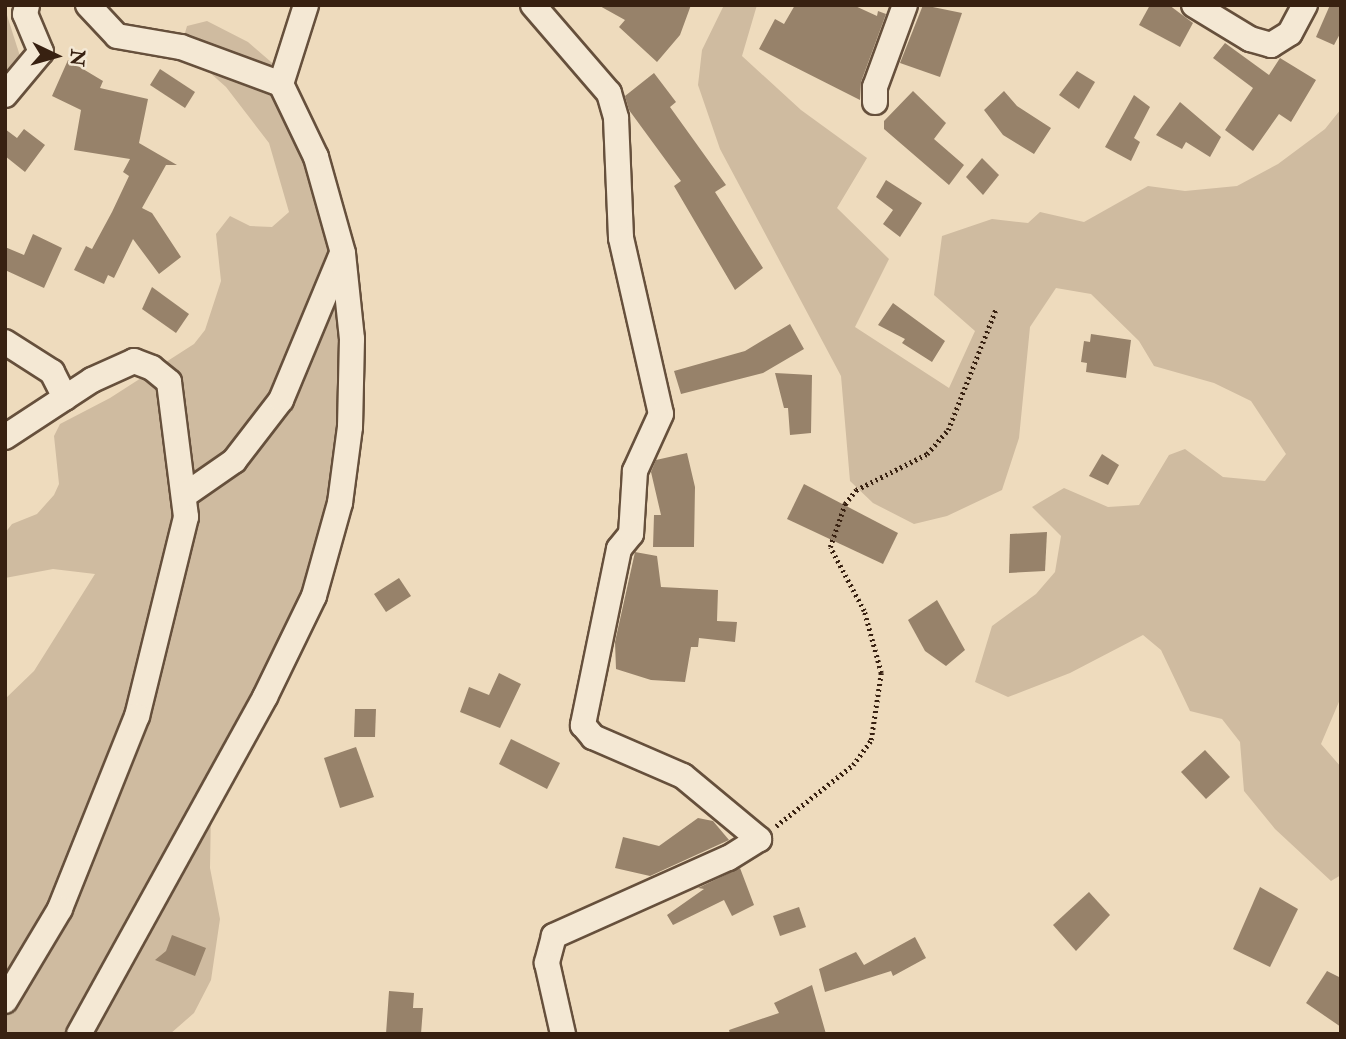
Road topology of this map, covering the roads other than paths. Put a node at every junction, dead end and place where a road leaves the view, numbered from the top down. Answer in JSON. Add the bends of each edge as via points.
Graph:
{"nodes":[{"id":1,"x":27,"y":5,"type":"edge"},
{"id":2,"x":88,"y":5,"type":"edge"},
{"id":3,"x":306,"y":5,"type":"edge"},
{"id":4,"x":533,"y":5,"type":"edge"},
{"id":5,"x":905,"y":5,"type":"edge"},
{"id":6,"x":1194,"y":5,"type":"edge"},
{"id":7,"x":1304,"y":5,"type":"edge"},
{"id":8,"x":281,"y":84,"type":"junction"},
{"id":9,"x":5,"y":95,"type":"edge"},
{"id":10,"x":875,"y":102,"type":"dead end"},
{"id":11,"x":343,"y":253,"type":"junction"},
{"id":12,"x":5,"y":342,"type":"edge"},
{"id":13,"x":65,"y":398,"type":"junction"},
{"id":14,"x":5,"y":437,"type":"edge"},
{"id":15,"x":185,"y":495,"type":"junction"},
{"id":16,"x":5,"y":1001,"type":"edge"},
{"id":17,"x":79,"y":1034,"type":"edge"},
{"id":18,"x":563,"y":1034,"type":"edge"}],
"edges":[{"from":1,"to":9,"type":"street","via":[[25,14],[41,52]]},
{"from":2,"to":8,"type":"street","via":[[117,36],[181,47]]},
{"from":3,"to":8,"type":"street"},
{"from":4,"to":18,"type":"street","via":[[609,93],[616,118],[621,238],[662,414],[635,471],[631,534],[619,549],[583,724],[593,737],[683,776],[759,839],[728,858],[554,936],[547,963]]},
{"from":5,"to":10,"type":"street","via":[[875,87]]},
{"from":6,"to":7,"type":"street","via":[[1250,39],[1271,45],[1290,33]]},
{"from":8,"to":11,"type":"street","via":[[316,157]]},
{"from":11,"to":15,"type":"street","via":[[281,400],[234,461]]},
{"from":11,"to":17,"type":"street","via":[[352,339],[350,428],[340,503],[314,596],[265,697]]},
{"from":12,"to":13,"type":"street","via":[[46,366],[61,384]]},
{"from":13,"to":14,"type":"street"},
{"from":13,"to":15,"type":"street","via":[[134,361],[152,368],[169,382]]},
{"from":15,"to":16,"type":"street","via":[[184,528],[137,716],[60,909]]}]}
